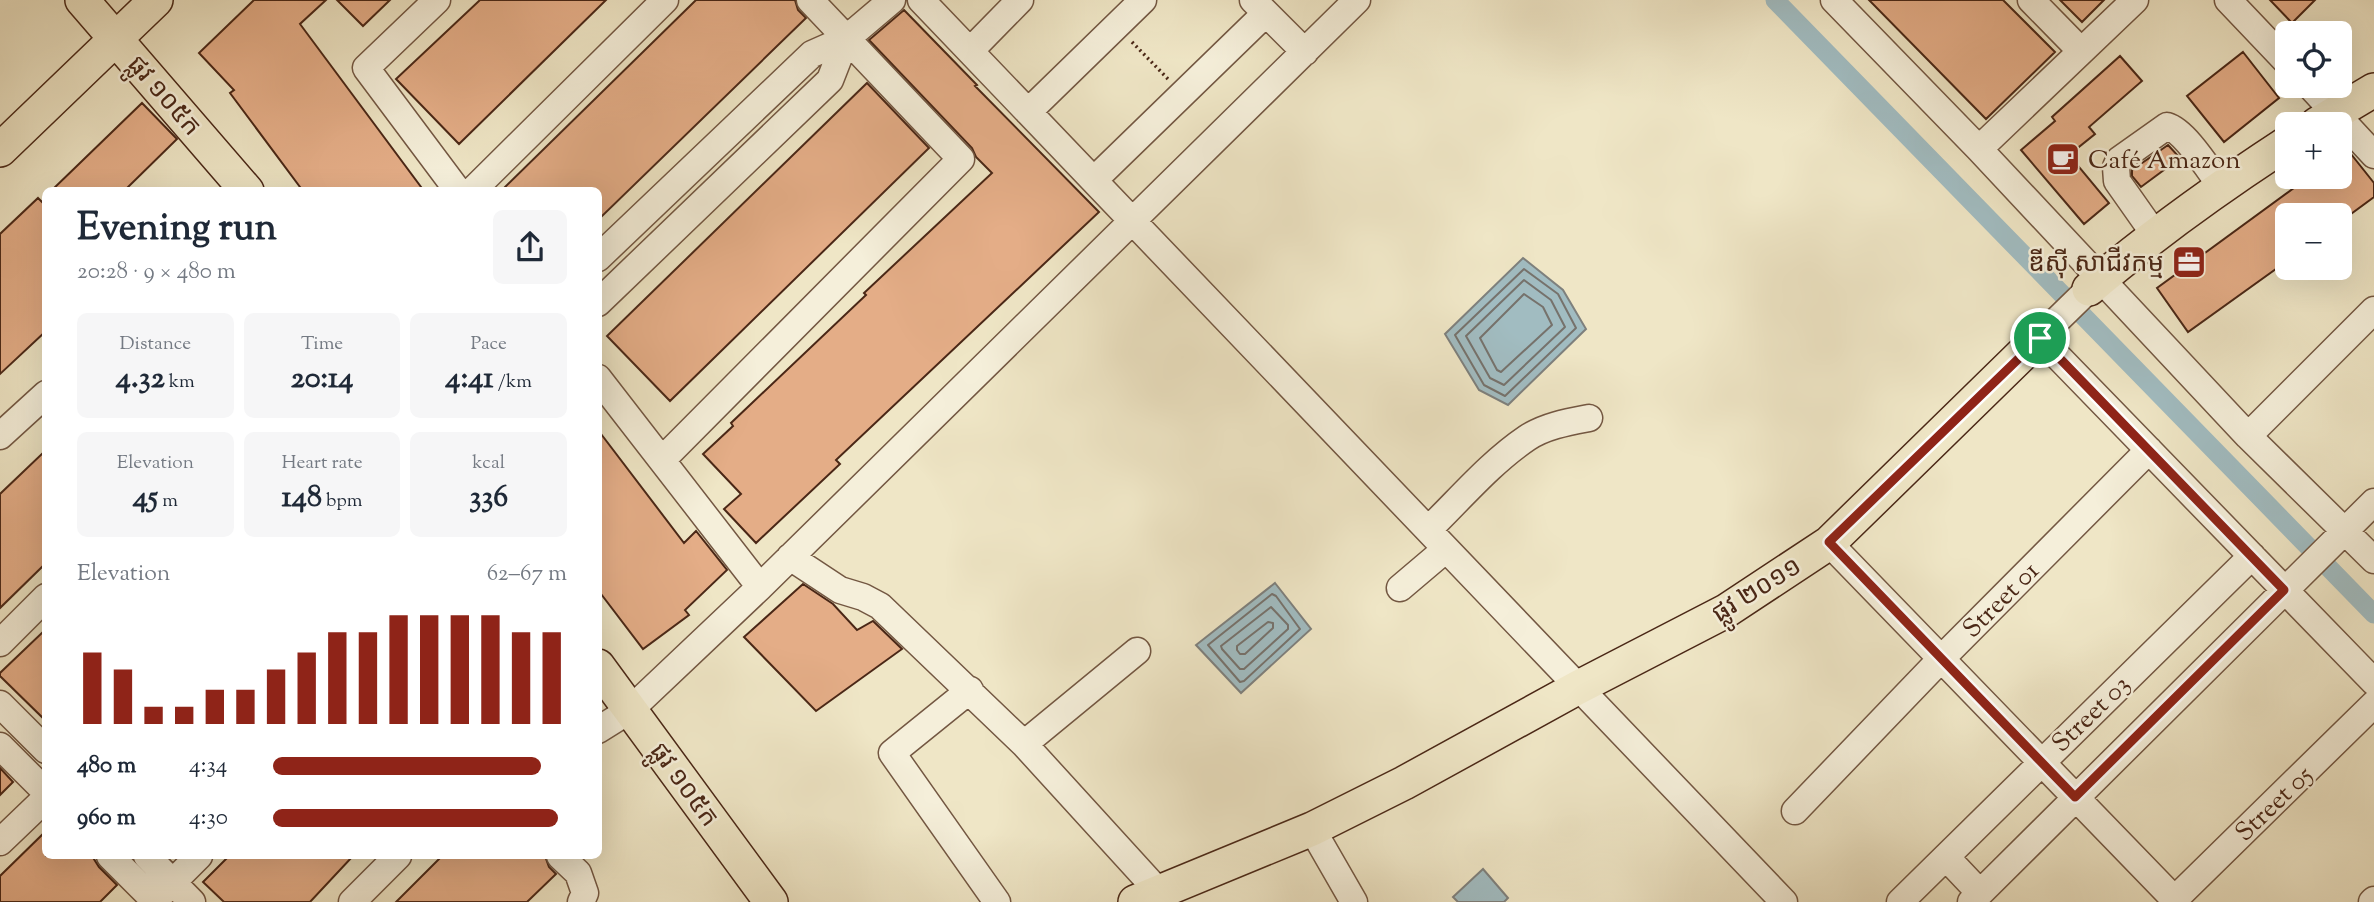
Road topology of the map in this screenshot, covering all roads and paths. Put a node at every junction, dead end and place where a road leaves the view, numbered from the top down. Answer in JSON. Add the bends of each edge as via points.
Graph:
{"nodes":[{"id":1,"x":82,"y":0,"type":"edge"},
{"id":2,"x":156,"y":0,"type":"edge"},
{"id":3,"x":437,"y":0,"type":"edge"},
{"id":4,"x":665,"y":0,"type":"edge"},
{"id":5,"x":810,"y":0,"type":"edge"},
{"id":6,"x":892,"y":0,"type":"edge"},
{"id":7,"x":922,"y":0,"type":"edge"},
{"id":8,"x":1020,"y":0,"type":"edge"},
{"id":9,"x":1143,"y":0,"type":"edge"},
{"id":10,"x":1357,"y":0,"type":"edge"},
{"id":11,"x":1834,"y":0,"type":"edge"},
{"id":12,"x":2031,"y":0,"type":"edge"},
{"id":13,"x":2135,"y":0,"type":"edge"},
{"id":14,"x":2228,"y":0,"type":"edge"},
{"id":15,"x":1260,"y":7,"type":"edge"},
{"id":16,"x":1116,"y":25,"type":"junction"},
{"id":17,"x":116,"y":38,"type":"junction"},
{"id":18,"x":846,"y":39,"type":"junction"},
{"id":19,"x":2275,"y":49,"type":"edge"},
{"id":20,"x":970,"y":51,"type":"junction"},
{"id":21,"x":2081,"y":51,"type":"junction"},
{"id":22,"x":1305,"y":52,"type":"junction"},
{"id":23,"x":2374,"y":90,"type":"edge"},
{"id":24,"x":1182,"y":95,"type":"junction"},
{"id":25,"x":1028,"y":112,"type":"junction"},
{"id":26,"x":2336,"y":112,"type":"edge"},
{"id":27,"x":2352,"y":138,"type":"edge"},
{"id":28,"x":1979,"y":149,"type":"junction"},
{"id":29,"x":0,"y":150,"type":"edge"},
{"id":30,"x":2275,"y":151,"type":"edge"},
{"id":31,"x":2374,"y":155,"type":"edge"},
{"id":32,"x":1094,"y":180,"type":"junction"},
{"id":33,"x":2221,"y":186,"type":"junction"},
{"id":34,"x":244,"y":187,"type":"edge"},
{"id":35,"x":455,"y":187,"type":"edge"},
{"id":36,"x":476,"y":187,"type":"edge"},
{"id":37,"x":1133,"y":222,"type":"junction"},
{"id":38,"x":2155,"y":234,"type":"junction"},
{"id":39,"x":602,"y":254,"type":"edge"},
{"id":40,"x":2094,"y":284,"type":"junction"},
{"id":41,"x":602,"y":299,"type":"edge"},
{"id":42,"x":2374,"y":310,"type":"edge"},
{"id":43,"x":2044,"y":333,"type":"junction"},
{"id":44,"x":602,"y":383,"type":"edge"},
{"id":45,"x":42,"y":398,"type":"edge"},
{"id":46,"x":1589,"y":418,"type":"dead end"},
{"id":47,"x":0,"y":436,"type":"edge"},
{"id":48,"x":2248,"y":436,"type":"junction"},
{"id":49,"x":2149,"y":450,"type":"junction"},
{"id":50,"x":662,"y":460,"type":"junction"},
{"id":51,"x":2374,"y":502,"type":"edge"},
{"id":52,"x":2342,"y":533,"type":"junction"},
{"id":53,"x":1437,"y":540,"type":"junction"},
{"id":54,"x":1829,"y":542,"type":"junction"},
{"id":55,"x":2252,"y":556,"type":"junction"},
{"id":56,"x":790,"y":557,"type":"junction"},
{"id":57,"x":2374,"y":560,"type":"edge"},
{"id":58,"x":760,"y":587,"type":"junction"},
{"id":59,"x":1400,"y":587,"type":"dead end"},
{"id":60,"x":2287,"y":587,"type":"junction"},
{"id":61,"x":42,"y":601,"type":"edge"},
{"id":62,"x":0,"y":643,"type":"edge"},
{"id":63,"x":1137,"y":651,"type":"dead end"},
{"id":64,"x":1941,"y":659,"type":"junction"},
{"id":65,"x":602,"y":672,"type":"edge"},
{"id":66,"x":2374,"y":682,"type":"edge"},
{"id":67,"x":1577,"y":688,"type":"junction"},
{"id":68,"x":970,"y":690,"type":"junction"},
{"id":69,"x":0,"y":704,"type":"edge"},
{"id":70,"x":2374,"y":704,"type":"edge"},
{"id":71,"x":630,"y":710,"type":"junction"},
{"id":72,"x":602,"y":728,"type":"edge"},
{"id":73,"x":1024,"y":744,"type":"junction"},
{"id":74,"x":0,"y":746,"type":"edge"},
{"id":75,"x":42,"y":746,"type":"edge"},
{"id":76,"x":2041,"y":762,"type":"junction"},
{"id":77,"x":42,"y":788,"type":"edge"},
{"id":78,"x":2075,"y":797,"type":"junction"},
{"id":79,"x":42,"y":802,"type":"edge"},
{"id":80,"x":1795,"y":811,"type":"dead end"},
{"id":81,"x":1312,"y":829,"type":"junction"},
{"id":82,"x":0,"y":842,"type":"edge"},
{"id":83,"x":1946,"y":857,"type":"junction"},
{"id":84,"x":114,"y":859,"type":"edge"},
{"id":85,"x":148,"y":859,"type":"edge"},
{"id":86,"x":196,"y":859,"type":"edge"},
{"id":87,"x":395,"y":859,"type":"edge"},
{"id":88,"x":564,"y":859,"type":"edge"},
{"id":89,"x":159,"y":897,"type":"edge"},
{"id":90,"x":1147,"y":897,"type":"edge"},
{"id":91,"x":1976,"y":897,"type":"edge"},
{"id":92,"x":2174,"y":901,"type":"edge"},
{"id":93,"x":192,"y":902,"type":"edge"},
{"id":94,"x":352,"y":902,"type":"edge"},
{"id":95,"x":581,"y":902,"type":"edge"},
{"id":96,"x":771,"y":902,"type":"edge"},
{"id":97,"x":998,"y":902,"type":"edge"},
{"id":98,"x":1354,"y":902,"type":"edge"},
{"id":99,"x":1784,"y":902,"type":"edge"},
{"id":100,"x":1900,"y":902,"type":"edge"}],
"edges":[{"from":1,"to":17,"type":"main road","name":"ផ្លូវ ១០៥ក"},
{"from":2,"to":17,"type":"main road"},
{"from":3,"to":35,"type":"street","via":[[366,68]]},
{"from":4,"to":36,"type":"street"},
{"from":5,"to":18,"type":"street"},
{"from":6,"to":18,"type":"street"},
{"from":7,"to":20,"type":"street"},
{"from":8,"to":20,"type":"street"},
{"from":9,"to":16,"type":"street"},
{"from":10,"to":22,"type":"street"},
{"from":11,"to":28,"type":"street"},
{"from":12,"to":21,"type":"street"},
{"from":13,"to":21,"type":"street"},
{"from":14,"to":19,"type":"street"},
{"from":15,"to":22,"type":"street"},
{"from":15,"to":24,"type":"street"},
{"from":16,"to":24,"type":"path"},
{"from":16,"to":25,"type":"street"},
{"from":17,"to":29,"type":"main road"},
{"from":17,"to":34,"type":"main road","name":"ផ្លូវ ១០៥ក"},
{"from":18,"to":39,"type":"street","via":[[812,54]]},
{"from":18,"to":41,"type":"street","via":[[830,80]]},
{"from":18,"to":50,"type":"street","via":[[961,159]]},
{"from":20,"to":25,"type":"street"},
{"from":21,"to":28,"type":"street"},
{"from":22,"to":37,"type":"street"},
{"from":23,"to":26,"type":"main road"},
{"from":24,"to":32,"type":"street"},
{"from":25,"to":32,"type":"street"},
{"from":27,"to":31,"type":"street"},
{"from":28,"to":40,"type":"street"},
{"from":30,"to":33,"type":"main road","name":"ផ្លូវ ២០១១"},
{"from":32,"to":37,"type":"street"},
{"from":33,"to":38,"type":"main road","name":"ផ្លូវ ២០១១"},
{"from":33,"to":38,"type":"street","via":[[2183,137],[2167,126],[2119,160],[2117,181]]},
{"from":37,"to":53,"type":"street"},
{"from":37,"to":56,"type":"street"},
{"from":38,"to":40,"type":"main road","name":"ផ្លូវ ២០១១"},
{"from":40,"to":43,"type":"street","name":"ផ្លូវ ២០១១"},
{"from":40,"to":48,"type":"street"},
{"from":42,"to":48,"type":"street"},
{"from":43,"to":49,"type":"street"},
{"from":43,"to":54,"type":"main road","name":"ផ្លូវ ២០១១"},
{"from":44,"to":50,"type":"street"},
{"from":45,"to":47,"type":"street"},
{"from":46,"to":53,"type":"street","via":[[1529,437],[1492,467]]},
{"from":48,"to":52,"type":"street"},
{"from":49,"to":55,"type":"street"},
{"from":49,"to":64,"type":"street","name":"Street 01"},
{"from":50,"to":58,"type":"street"},
{"from":51,"to":52,"type":"street","name":"Street 03"},
{"from":52,"to":57,"type":"street"},
{"from":52,"to":60,"type":"street","name":"Street 03"},
{"from":53,"to":59,"type":"street"},
{"from":53,"to":67,"type":"street"},
{"from":54,"to":64,"type":"street"},
{"from":54,"to":67,"type":"main road","name":"ផ្លូវ ២០១១","via":[[1726,611]]},
{"from":55,"to":60,"type":"street"},
{"from":55,"to":76,"type":"street","name":"Street 03"},
{"from":56,"to":58,"type":"street"},
{"from":56,"to":68,"type":"street","via":[[839,590],[880,606]]},
{"from":58,"to":71,"type":"street"},
{"from":60,"to":66,"type":"street"},
{"from":60,"to":78,"type":"street","name":"Street 03"},
{"from":61,"to":62,"type":"street"},
{"from":63,"to":73,"type":"street"},
{"from":64,"to":76,"type":"street"},
{"from":64,"to":80,"type":"street","name":"Street 01"},
{"from":65,"to":71,"type":"main road","name":"ផ្លូវ ១០៥ក"},
{"from":67,"to":81,"type":"main road","name":"ផ្លូវ ២០១១"},
{"from":67,"to":99,"type":"street"},
{"from":68,"to":73,"type":"street"},
{"from":68,"to":97,"type":"street","via":[[892,753]]},
{"from":69,"to":75,"type":"street"},
{"from":70,"to":92,"type":"street","name":"Street 05"},
{"from":71,"to":72,"type":"street"},
{"from":71,"to":96,"type":"main road","name":"ផ្លូវ ១០៥ក"},
{"from":73,"to":90,"type":"street"},
{"from":74,"to":77,"type":"street"},
{"from":76,"to":78,"type":"street"},
{"from":76,"to":83,"type":"street","name":"Street 03"},
{"from":78,"to":91,"type":"street","name":"Street 03"},
{"from":78,"to":92,"type":"street"},
{"from":79,"to":82,"type":"street"},
{"from":81,"to":90,"type":"main road","name":"ផ្លូវ ២០១១"},
{"from":81,"to":98,"type":"street"},
{"from":83,"to":91,"type":"street"},
{"from":83,"to":100,"type":"street","name":"Street 03"},
{"from":84,"to":89,"type":"street"},
{"from":85,"to":89,"type":"street"},
{"from":86,"to":89,"type":"street"},
{"from":87,"to":94,"type":"street"},
{"from":88,"to":95,"type":"street","via":[[578,873],[585,893]]},
{"from":89,"to":93,"type":"street"}]}
